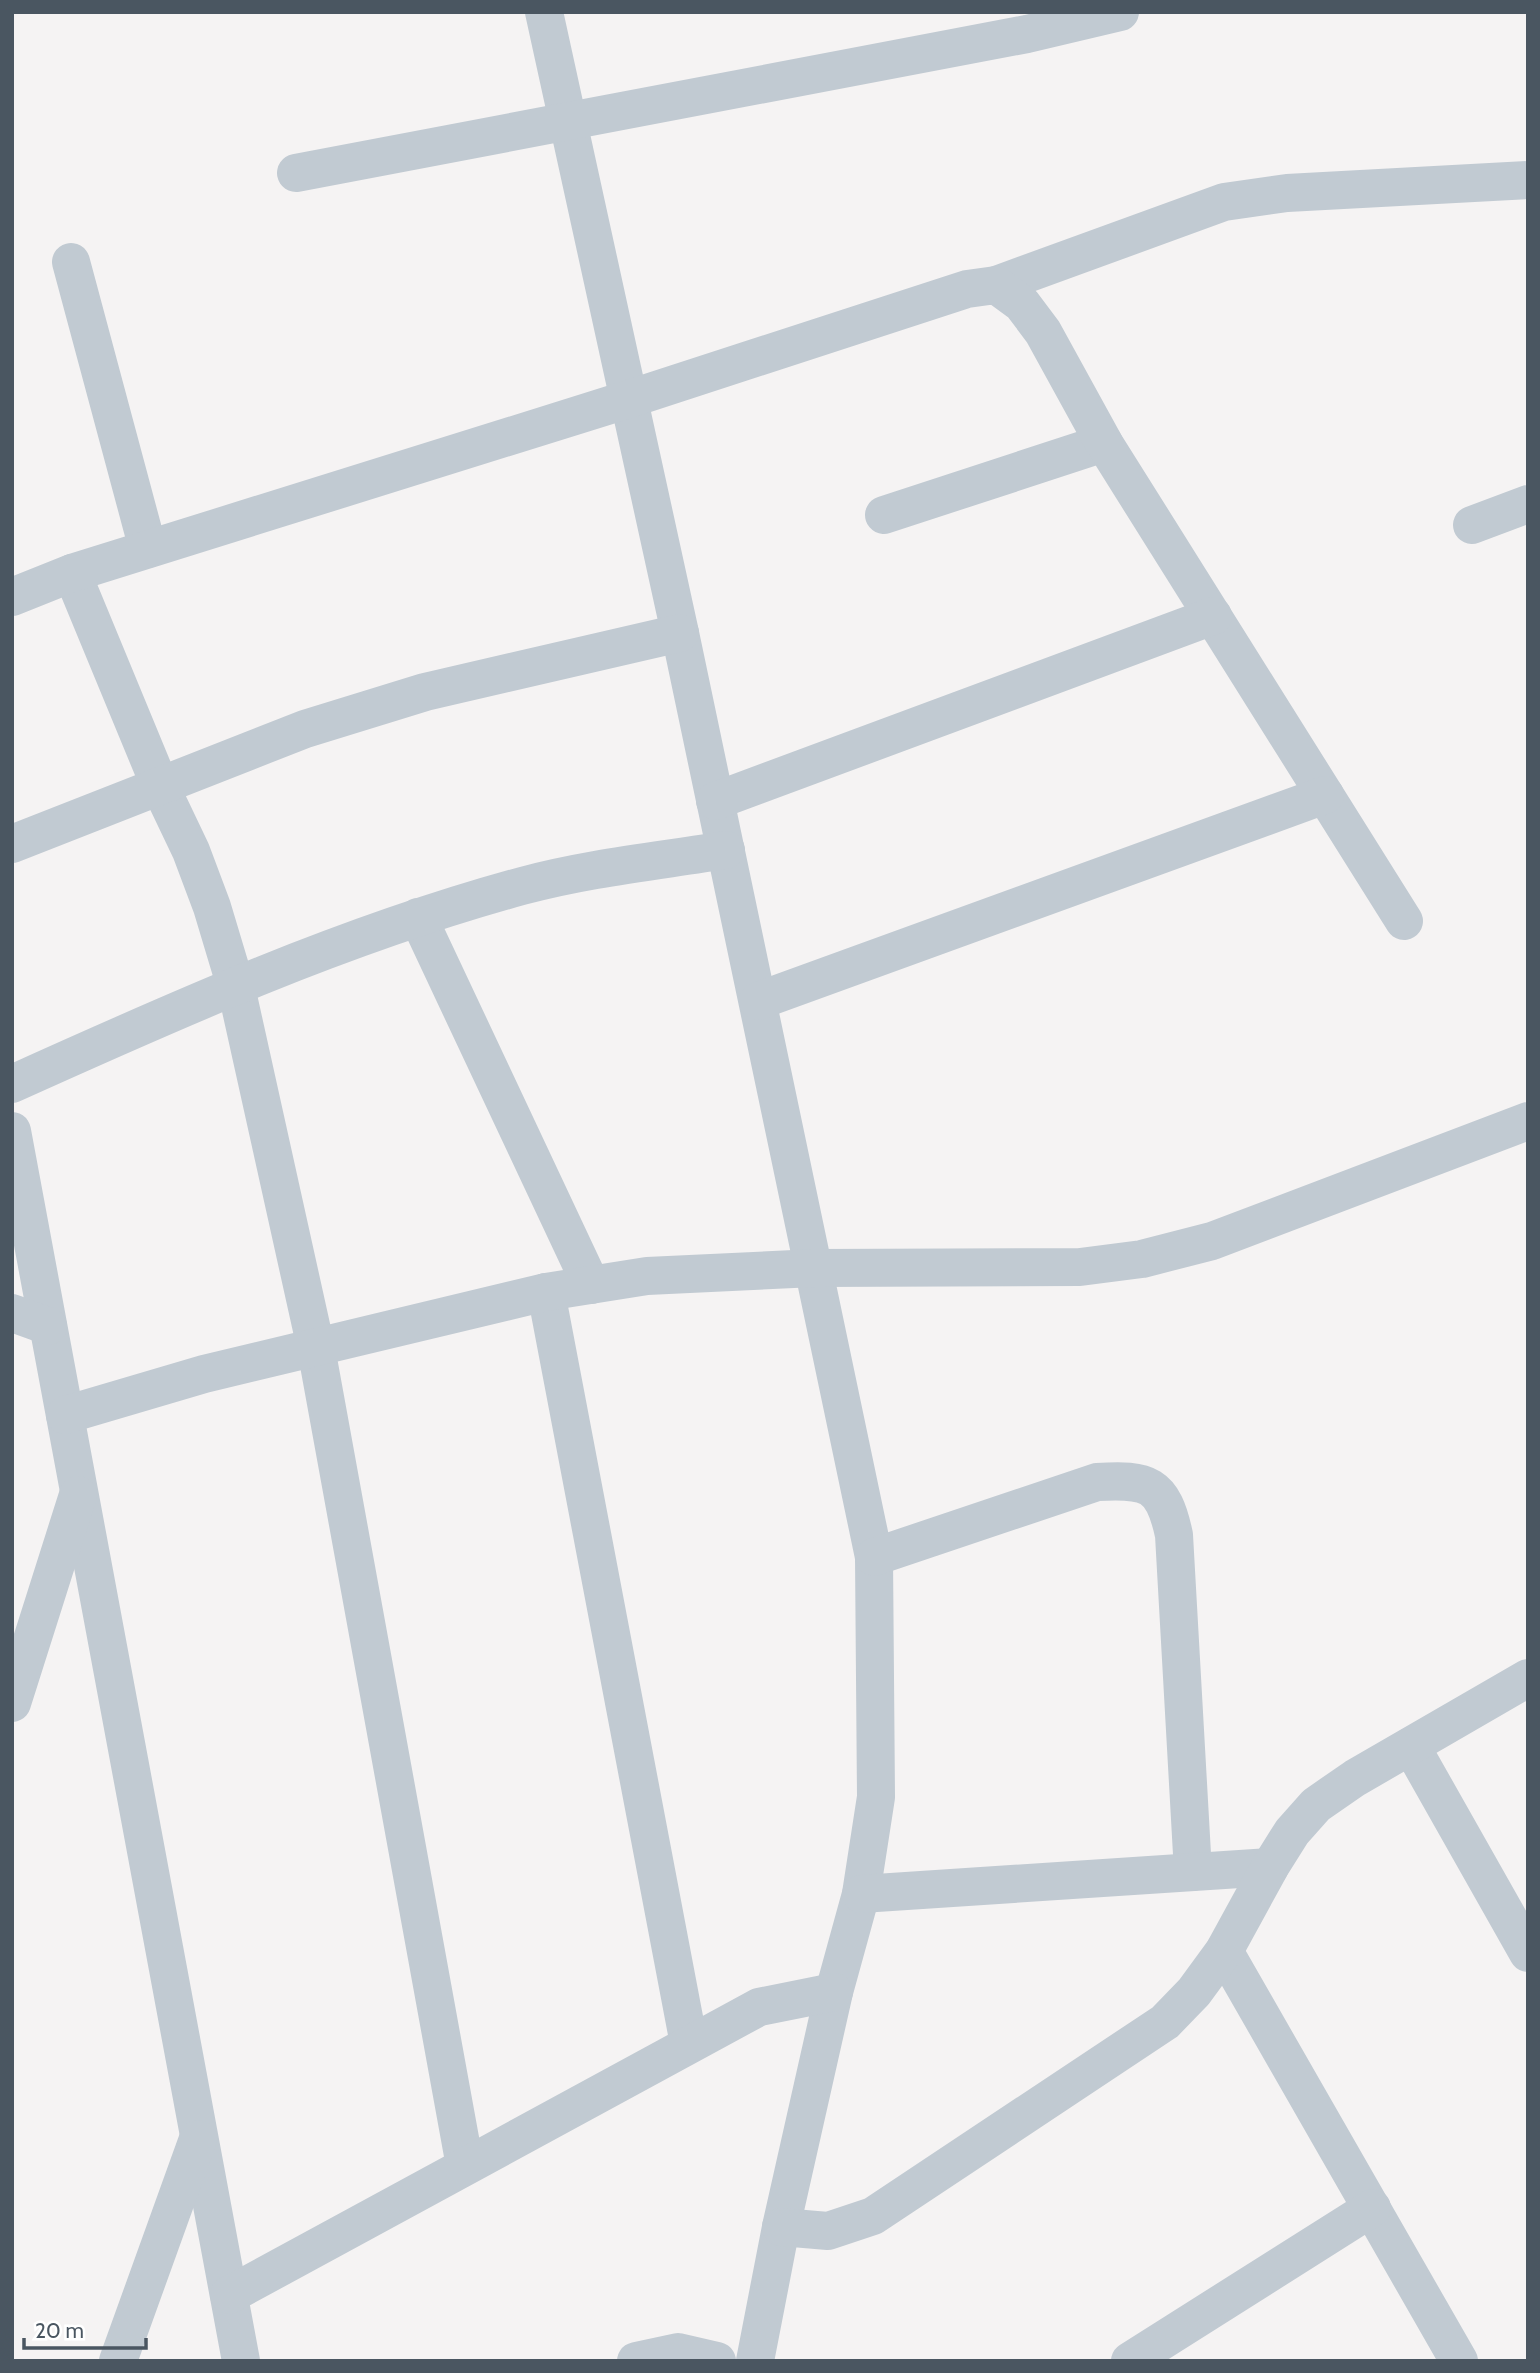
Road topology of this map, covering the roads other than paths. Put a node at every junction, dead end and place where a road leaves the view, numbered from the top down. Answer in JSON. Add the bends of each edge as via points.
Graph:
{"nodes":[{"id":1,"x":544,"y":12,"type":"edge"},
{"id":2,"x":1120,"y":12,"type":"edge"},
{"id":3,"x":568,"y":124,"type":"junction"},
{"id":4,"x":296,"y":173,"type":"dead end"},
{"id":5,"x":1528,"y":180,"type":"edge"},
{"id":6,"x":71,"y":262,"type":"dead end"},
{"id":7,"x":996,"y":285,"type":"junction"},
{"id":8,"x":629,"y":399,"type":"junction"},
{"id":9,"x":1104,"y":443,"type":"junction"},
{"id":10,"x":1528,"y":504,"type":"edge"},
{"id":11,"x":884,"y":515,"type":"dead end"},
{"id":12,"x":1472,"y":525,"type":"dead end"},
{"id":13,"x":148,"y":549,"type":"junction"},
{"id":14,"x":72,"y":573,"type":"junction"},
{"id":15,"x":12,"y":597,"type":"edge"},
{"id":16,"x":1213,"y":616,"type":"junction"},
{"id":17,"x":680,"y":633,"type":"junction"},
{"id":18,"x":160,"y":786,"type":"junction"},
{"id":19,"x":1325,"y":795,"type":"junction"},
{"id":20,"x":715,"y":801,"type":"junction"},
{"id":21,"x":12,"y":844,"type":"edge"},
{"id":22,"x":726,"y":850,"type":"junction"},
{"id":23,"x":418,"y":918,"type":"junction"},
{"id":24,"x":1404,"y":921,"type":"dead end"},
{"id":25,"x":236,"y":987,"type":"junction"},
{"id":26,"x":758,"y":1001,"type":"junction"},
{"id":27,"x":12,"y":1084,"type":"edge"},
{"id":28,"x":1528,"y":1121,"type":"edge"},
{"id":29,"x":12,"y":1131,"type":"edge"},
{"id":30,"x":815,"y":1268,"type":"junction"},
{"id":31,"x":591,"y":1285,"type":"junction"},
{"id":32,"x":546,"y":1292,"type":"junction"},
{"id":33,"x":12,"y":1312,"type":"edge"},
{"id":34,"x":48,"y":1326,"type":"junction"},
{"id":35,"x":316,"y":1348,"type":"junction"},
{"id":36,"x":65,"y":1415,"type":"junction"},
{"id":37,"x":79,"y":1492,"type":"junction"},
{"id":38,"x":874,"y":1557,"type":"junction"},
{"id":39,"x":1528,"y":1678,"type":"edge"},
{"id":40,"x":12,"y":1703,"type":"edge"},
{"id":41,"x":1411,"y":1746,"type":"junction"},
{"id":42,"x":1270,"y":1867,"type":"junction"},
{"id":43,"x":1193,"y":1872,"type":"junction"},
{"id":44,"x":861,"y":1894,"type":"junction"},
{"id":45,"x":1522,"y":1930,"type":"edge"},
{"id":46,"x":1224,"y":1951,"type":"junction"},
{"id":47,"x":834,"y":1992,"type":"junction"},
{"id":48,"x":689,"y":2044,"type":"junction"},
{"id":49,"x":199,"y":2136,"type":"junction"},
{"id":50,"x":465,"y":2166,"type":"junction"},
{"id":51,"x":1372,"y":2208,"type":"junction"},
{"id":52,"x":781,"y":2227,"type":"junction"},
{"id":53,"x":229,"y":2295,"type":"junction"},
{"id":54,"x":118,"y":2361,"type":"edge"},
{"id":55,"x":241,"y":2361,"type":"edge"},
{"id":56,"x":636,"y":2361,"type":"edge"},
{"id":57,"x":717,"y":2361,"type":"edge"},
{"id":58,"x":755,"y":2361,"type":"edge"},
{"id":59,"x":1130,"y":2361,"type":"edge"},
{"id":60,"x":1459,"y":2361,"type":"edge"}],
"edges":[{"from":1,"to":3,"type":"street"},
{"from":2,"to":3,"type":"street"},
{"from":3,"to":4,"type":"street"},
{"from":3,"to":8,"type":"street"},
{"from":5,"to":7,"type":"street","via":[[1287,193],[1224,202]]},
{"from":6,"to":13,"type":"street"},
{"from":7,"to":8,"type":"street","via":[[967,289]]},
{"from":7,"to":9,"type":"street","via":[[1022,304],[1043,332]]},
{"from":8,"to":13,"type":"street"},
{"from":8,"to":17,"type":"street"},
{"from":9,"to":11,"type":"street"},
{"from":9,"to":16,"type":"street"},
{"from":10,"to":12,"type":"street"},
{"from":13,"to":14,"type":"street"},
{"from":14,"to":15,"type":"street"},
{"from":14,"to":18,"type":"street"},
{"from":16,"to":19,"type":"street"},
{"from":16,"to":20,"type":"street"},
{"from":17,"to":18,"type":"street","via":[[425,692],[305,729]]},
{"from":17,"to":20,"type":"street"},
{"from":18,"to":21,"type":"street"},
{"from":18,"to":25,"type":"street","via":[[208,895]]},
{"from":19,"to":24,"type":"street"},
{"from":19,"to":26,"type":"street"},
{"from":20,"to":22,"type":"street"},
{"from":22,"to":23,"type":"street","via":[[524,886]]},
{"from":22,"to":26,"type":"street"},
{"from":23,"to":25,"type":"street"},
{"from":23,"to":31,"type":"street"},
{"from":25,"to":27,"type":"street","via":[[159,1016]]},
{"from":25,"to":35,"type":"street"},
{"from":26,"to":30,"type":"street"},
{"from":28,"to":30,"type":"street","via":[[1212,1241],[1142,1259],[1080,1267]]},
{"from":29,"to":34,"type":"street"},
{"from":30,"to":31,"type":"street","via":[[647,1276]]},
{"from":30,"to":38,"type":"street"},
{"from":31,"to":32,"type":"street"},
{"from":32,"to":35,"type":"street"},
{"from":32,"to":48,"type":"street"},
{"from":33,"to":34,"type":"street"},
{"from":34,"to":36,"type":"street"},
{"from":35,"to":36,"type":"street","via":[[204,1374]]},
{"from":35,"to":50,"type":"street"},
{"from":36,"to":37,"type":"street"},
{"from":37,"to":40,"type":"street"},
{"from":37,"to":49,"type":"street"},
{"from":38,"to":43,"type":"street","via":[[1097,1482],[1129,1480],[1153,1489],[1168,1507],[1174,1535]]},
{"from":38,"to":44,"type":"street","via":[[876,1797]]},
{"from":39,"to":41,"type":"street"},
{"from":41,"to":42,"type":"street","via":[[1316,1805]]},
{"from":41,"to":45,"type":"street"},
{"from":42,"to":43,"type":"street"},
{"from":42,"to":46,"type":"street"},
{"from":43,"to":44,"type":"street"},
{"from":44,"to":47,"type":"street"},
{"from":46,"to":51,"type":"street"},
{"from":46,"to":52,"type":"street","via":[[1165,2022],[873,2216],[828,2231]]},
{"from":47,"to":48,"type":"street","via":[[759,2007]]},
{"from":47,"to":52,"type":"street"},
{"from":48,"to":50,"type":"street"},
{"from":49,"to":53,"type":"street"},
{"from":49,"to":54,"type":"street"},
{"from":50,"to":53,"type":"street"},
{"from":51,"to":59,"type":"street"},
{"from":51,"to":60,"type":"street"},
{"from":52,"to":58,"type":"street"},
{"from":53,"to":55,"type":"street"},
{"from":56,"to":57,"type":"street","via":[[678,2352]]}]}
